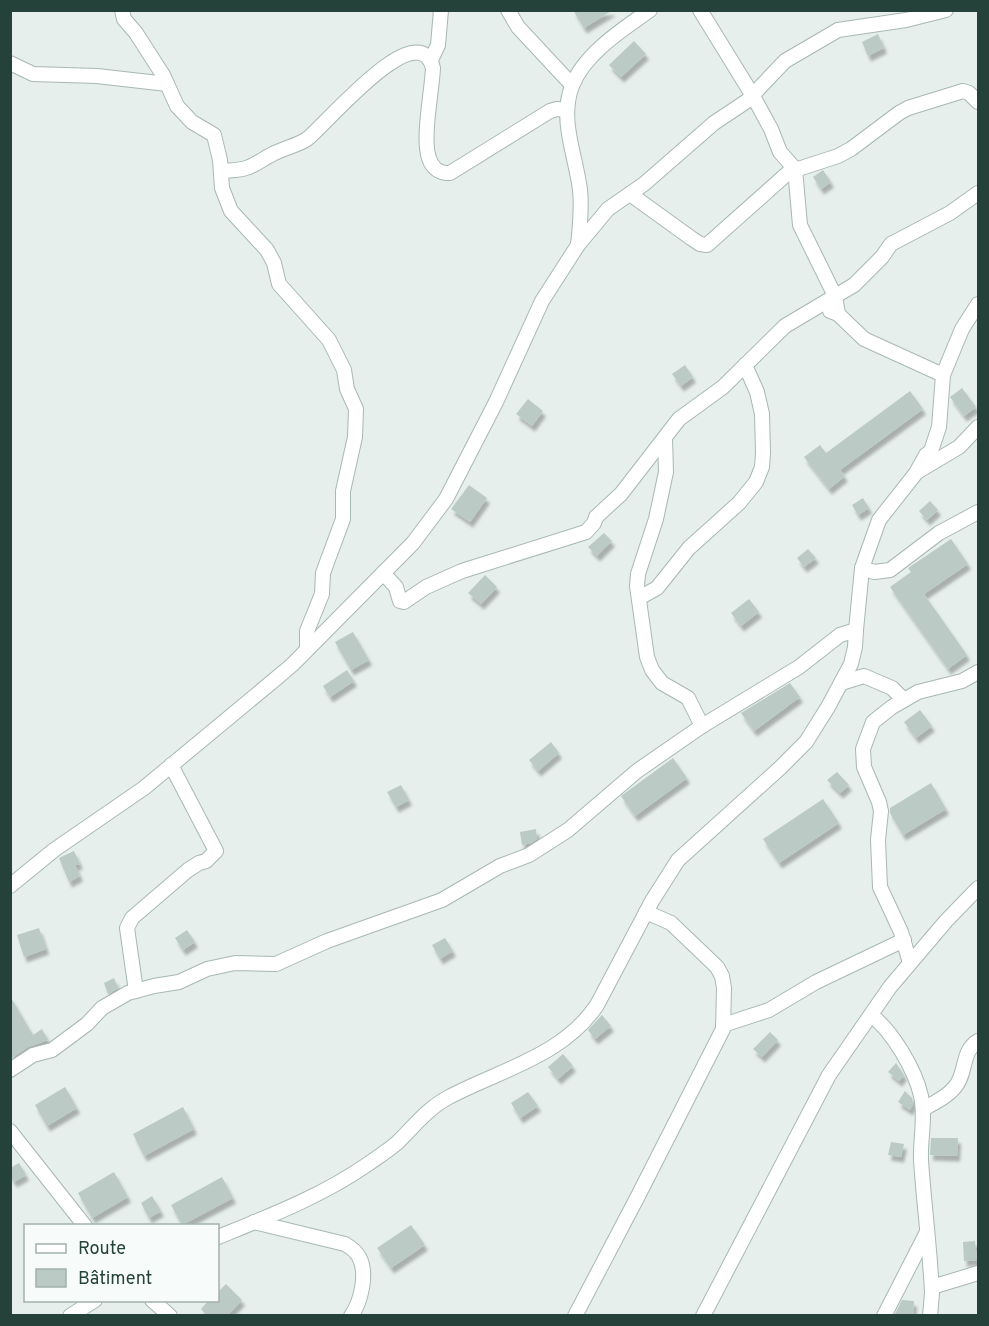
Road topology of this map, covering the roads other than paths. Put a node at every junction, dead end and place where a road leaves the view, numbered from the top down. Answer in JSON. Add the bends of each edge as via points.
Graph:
{"nodes":[{"id":1,"x":122,"y":10,"type":"edge"},
{"id":2,"x":441,"y":10,"type":"edge"},
{"id":3,"x":508,"y":10,"type":"edge"},
{"id":4,"x":650,"y":10,"type":"edge"},
{"id":5,"x":700,"y":10,"type":"edge"},
{"id":6,"x":946,"y":10,"type":"edge"},
{"id":7,"x":431,"y":60,"type":"junction"},
{"id":8,"x":10,"y":63,"type":"edge"},
{"id":9,"x":166,"y":84,"type":"junction"},
{"id":10,"x":572,"y":85,"type":"junction"},
{"id":11,"x":753,"y":96,"type":"junction"},
{"id":12,"x":978,"y":102,"type":"edge"},
{"id":13,"x":567,"y":110,"type":"junction"},
{"id":14,"x":795,"y":169,"type":"junction"},
{"id":15,"x":221,"y":171,"type":"junction"},
{"id":16,"x":978,"y":193,"type":"edge"},
{"id":17,"x":630,"y":194,"type":"junction"},
{"id":18,"x":578,"y":245,"type":"junction"},
{"id":19,"x":835,"y":297,"type":"junction"},
{"id":20,"x":978,"y":304,"type":"edge"},
{"id":21,"x":817,"y":306,"type":"junction"},
{"id":22,"x":838,"y":314,"type":"junction"},
{"id":23,"x":745,"y":365,"type":"junction"},
{"id":24,"x":943,"y":375,"type":"junction"},
{"id":25,"x":978,"y":426,"type":"edge"},
{"id":26,"x":665,"y":438,"type":"junction"},
{"id":27,"x":916,"y":473,"type":"junction"},
{"id":28,"x":978,"y":512,"type":"edge"},
{"id":29,"x":862,"y":568,"type":"junction"},
{"id":30,"x":383,"y":573,"type":"junction"},
{"id":31,"x":639,"y":598,"type":"junction"},
{"id":32,"x":856,"y":630,"type":"junction"},
{"id":33,"x":307,"y":650,"type":"junction"},
{"id":34,"x":978,"y":672,"type":"edge"},
{"id":35,"x":841,"y":682,"type":"junction"},
{"id":36,"x":904,"y":700,"type":"junction"},
{"id":37,"x":702,"y":726,"type":"junction"},
{"id":38,"x":171,"y":765,"type":"junction"},
{"id":39,"x":10,"y":886,"type":"edge"},
{"id":40,"x":978,"y":888,"type":"edge"},
{"id":41,"x":646,"y":912,"type":"junction"},
{"id":42,"x":904,"y":940,"type":"junction"},
{"id":43,"x":910,"y":963,"type":"junction"},
{"id":44,"x":136,"y":991,"type":"junction"},
{"id":45,"x":871,"y":1015,"type":"junction"},
{"id":46,"x":723,"y":1025,"type":"junction"},
{"id":47,"x":978,"y":1041,"type":"edge"},
{"id":48,"x":10,"y":1070,"type":"edge"},
{"id":49,"x":923,"y":1109,"type":"junction"},
{"id":50,"x":10,"y":1131,"type":"edge"},
{"id":51,"x":254,"y":1222,"type":"junction"},
{"id":52,"x":83,"y":1224,"type":"edge"},
{"id":53,"x":927,"y":1233,"type":"junction"},
{"id":54,"x":219,"y":1237,"type":"edge"},
{"id":55,"x":978,"y":1273,"type":"edge"},
{"id":56,"x":932,"y":1287,"type":"junction"},
{"id":57,"x":92,"y":1302,"type":"edge"},
{"id":58,"x":154,"y":1302,"type":"edge"},
{"id":59,"x":70,"y":1316,"type":"edge"},
{"id":60,"x":170,"y":1316,"type":"edge"},
{"id":61,"x":351,"y":1316,"type":"edge"},
{"id":62,"x":575,"y":1316,"type":"edge"},
{"id":63,"x":703,"y":1316,"type":"edge"},
{"id":64,"x":884,"y":1316,"type":"edge"},
{"id":65,"x":930,"y":1316,"type":"edge"}],
"edges":[{"from":1,"to":9,"type":"street"},
{"from":2,"to":7,"type":"street","via":[[438,45]]},
{"from":3,"to":10,"type":"street","via":[[518,27]]},
{"from":4,"to":10,"type":"street","via":[[609,39]]},
{"from":5,"to":11,"type":"street"},
{"from":6,"to":11,"type":"street","via":[[838,30],[785,61]]},
{"from":7,"to":13,"type":"street","via":[[427,147],[431,163],[439,171],[450,173],[550,111]]},
{"from":7,"to":15,"type":"street","via":[[420,51],[405,55],[358,88],[306,140],[246,168]]},
{"from":8,"to":9,"type":"street","via":[[33,74]]},
{"from":9,"to":15,"type":"street","via":[[171,98],[186,116],[214,135]]},
{"from":10,"to":13,"type":"street"},
{"from":11,"to":14,"type":"street","via":[[780,152]]},
{"from":11,"to":17,"type":"street","via":[[714,123]]},
{"from":12,"to":14,"type":"street","via":[[963,91],[908,108],[851,149]]},
{"from":13,"to":18,"type":"street","via":[[580,189]]},
{"from":14,"to":17,"type":"street","via":[[707,245]]},
{"from":14,"to":19,"type":"street","via":[[800,225]]},
{"from":15,"to":33,"type":"street","via":[[222,189],[233,216],[267,250],[279,284],[329,340],[344,370],[356,409],[355,437],[343,491],[343,519],[307,631]]},
{"from":16,"to":19,"type":"street","via":[[950,213],[891,244],[854,285]]},
{"from":17,"to":18,"type":"street","via":[[608,209]]},
{"from":18,"to":30,"type":"street","via":[[542,301],[446,499],[413,543]]},
{"from":19,"to":21,"type":"street"},
{"from":19,"to":22,"type":"street"},
{"from":20,"to":24,"type":"street","via":[[962,329]]},
{"from":21,"to":22,"type":"street"},
{"from":21,"to":23,"type":"street","via":[[785,326]]},
{"from":22,"to":24,"type":"street","via":[[864,339]]},
{"from":23,"to":26,"type":"street","via":[[723,387],[679,419]]},
{"from":23,"to":31,"type":"street","via":[[762,414],[762,467],[756,482],[739,503],[689,548],[657,588]]},
{"from":24,"to":27,"type":"street","via":[[939,427],[931,451]]},
{"from":25,"to":27,"type":"street","via":[[959,447]]},
{"from":26,"to":30,"type":"street","via":[[586,532],[462,571],[404,602]]},
{"from":26,"to":31,"type":"street","via":[[666,472],[638,574]]},
{"from":27,"to":29,"type":"street","via":[[879,520]]},
{"from":28,"to":29,"type":"street","via":[[939,532],[890,570],[874,572]]},
{"from":29,"to":32,"type":"street"},
{"from":30,"to":33,"type":"street"},
{"from":31,"to":37,"type":"street","via":[[652,670],[662,683],[688,698]]},
{"from":32,"to":35,"type":"street","via":[[851,664]]},
{"from":32,"to":37,"type":"street","via":[[840,635],[799,667]]},
{"from":33,"to":38,"type":"street"},
{"from":34,"to":36,"type":"street"},
{"from":35,"to":36,"type":"street","via":[[864,676],[892,688]]},
{"from":35,"to":41,"type":"street","via":[[806,742],[678,860]]},
{"from":36,"to":42,"type":"street","via":[[873,722],[862,759],[881,811],[880,887]]},
{"from":37,"to":44,"type":"street","via":[[637,771],[554,840],[442,900],[327,941],[276,964],[235,963],[207,969],[179,982]]},
{"from":38,"to":39,"type":"street"},
{"from":38,"to":44,"type":"street","via":[[216,851],[132,918],[127,928]]},
{"from":40,"to":43,"type":"street"},
{"from":41,"to":46,"type":"street","via":[[671,923],[717,966],[724,988]]},
{"from":41,"to":51,"type":"street","via":[[597,1005],[578,1027],[524,1064],[448,1097],[367,1165],[303,1202]]},
{"from":42,"to":43,"type":"street"},
{"from":42,"to":46,"type":"street","via":[[816,982],[769,1010]]},
{"from":43,"to":45,"type":"street"},
{"from":44,"to":48,"type":"street","via":[[102,1008],[52,1050],[33,1055]]},
{"from":45,"to":49,"type":"street","via":[[885,1028],[904,1058],[921,1094]]},
{"from":45,"to":63,"type":"street","via":[[829,1075]]},
{"from":46,"to":62,"type":"street","via":[[715,1048]]},
{"from":47,"to":49,"type":"street","via":[[970,1048],[955,1088]]},
{"from":49,"to":53,"type":"street","via":[[921,1158]]},
{"from":50,"to":52,"type":"street"},
{"from":51,"to":54,"type":"street"},
{"from":51,"to":61,"type":"street","via":[[352,1249],[360,1258],[363,1283]]},
{"from":53,"to":56,"type":"street"},
{"from":53,"to":64,"type":"street"},
{"from":55,"to":56,"type":"street"},
{"from":56,"to":65,"type":"street"},
{"from":57,"to":59,"type":"street"},
{"from":58,"to":60,"type":"street"}]}
